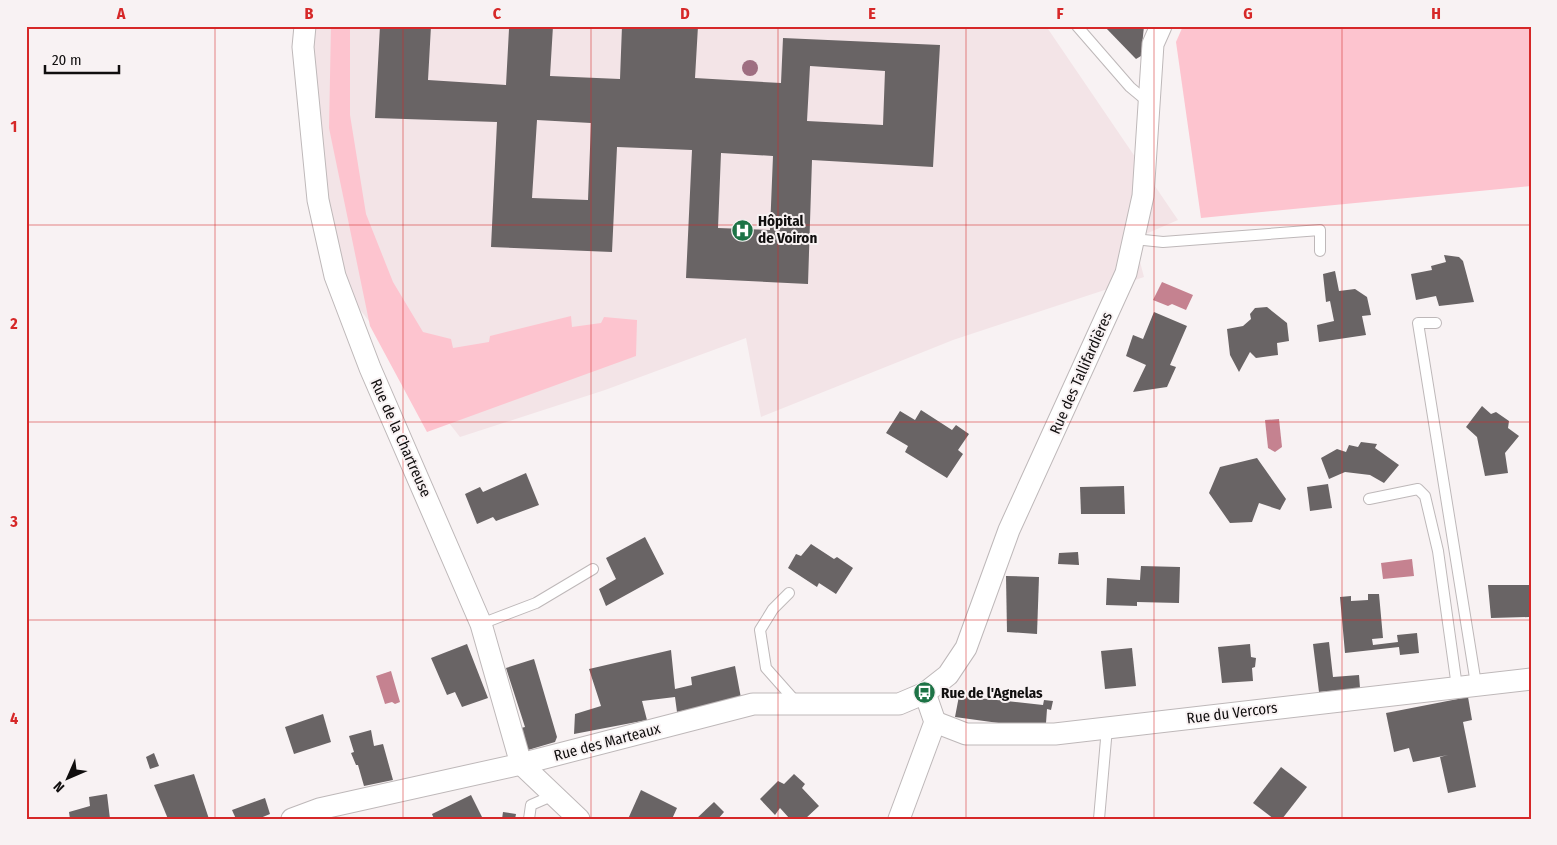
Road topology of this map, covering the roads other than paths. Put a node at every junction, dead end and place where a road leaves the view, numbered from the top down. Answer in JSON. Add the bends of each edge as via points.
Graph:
{"nodes":[{"id":1,"x":305,"y":26,"type":"edge"},
{"id":2,"x":1077,"y":26,"type":"edge"},
{"id":3,"x":1161,"y":26,"type":"edge"},
{"id":4,"x":1149,"y":103,"type":"junction"},
{"id":5,"x":1134,"y":239,"type":"junction"},
{"id":6,"x":1320,"y":250,"type":"dead end"},
{"id":7,"x":1436,"y":323,"type":"dead end"},
{"id":8,"x":1369,"y":499,"type":"dead end"},
{"id":9,"x":593,"y":569,"type":"dead end"},
{"id":10,"x":789,"y":593,"type":"dead end"},
{"id":11,"x":481,"y":624,"type":"junction"},
{"id":12,"x":1531,"y":679,"type":"edge"},
{"id":13,"x":1466,"y":686,"type":"junction"},
{"id":14,"x":925,"y":693,"type":"junction"},
{"id":15,"x":798,"y":704,"type":"junction"},
{"id":16,"x":935,"y":722,"type":"junction"},
{"id":17,"x":1107,"y":728,"type":"junction"},
{"id":18,"x":521,"y":764,"type":"junction"},
{"id":19,"x":555,"y":794,"type":"junction"},
{"id":20,"x":292,"y":819,"type":"edge"},
{"id":21,"x":529,"y":819,"type":"edge"},
{"id":22,"x":579,"y":819,"type":"edge"},
{"id":23,"x":899,"y":819,"type":"edge"},
{"id":24,"x":1099,"y":819,"type":"edge"}],
"edges":[{"from":1,"to":11,"type":"street","name":"Rue de la Chartreuse","via":[[303,47],[318,200],[335,276],[370,368]]},
{"from":2,"to":4,"type":"lane","via":[[1130,87]]},
{"from":3,"to":4,"type":"street","name":"Rue des Tallifardières","via":[[1153,44]]},
{"from":4,"to":5,"type":"street","name":"Rue des Tallifardières","via":[[1143,196]]},
{"from":5,"to":6,"type":"lane","via":[[1163,242],[1320,230]]},
{"from":5,"to":14,"type":"street","name":"Rue des Tallifardières","via":[[1126,273],[1009,530],[966,648],[948,675]]},
{"from":7,"to":13,"type":"lane","via":[[1418,324]]},
{"from":8,"to":13,"type":"lane","via":[[1418,489],[1425,496]]},
{"from":9,"to":11,"type":"lane","via":[[536,603]]},
{"from":10,"to":15,"type":"lane","via":[[773,609],[760,630],[766,668]]},
{"from":11,"to":18,"type":"street","name":"Rue de la Chartreuse"},
{"from":12,"to":13,"type":"street","name":"Rue du Vercors"},
{"from":13,"to":17,"type":"street","name":"Rue du Vercors"},
{"from":14,"to":15,"type":"street","name":"Rue des Marteaux","via":[[898,704]]},
{"from":14,"to":16,"type":"street"},
{"from":15,"to":18,"type":"street","name":"Rue des Marteaux","via":[[753,704]]},
{"from":16,"to":17,"type":"street","name":"Rue du Vercors","via":[[966,734],[1055,734]]},
{"from":16,"to":23,"type":"street"},
{"from":17,"to":24,"type":"lane"},
{"from":18,"to":19,"type":"street"},
{"from":18,"to":20,"type":"street","name":"Rue des Marteaux","via":[[319,809]]},
{"from":19,"to":21,"type":"lane","via":[[531,805]]},
{"from":19,"to":22,"type":"street"}]}
